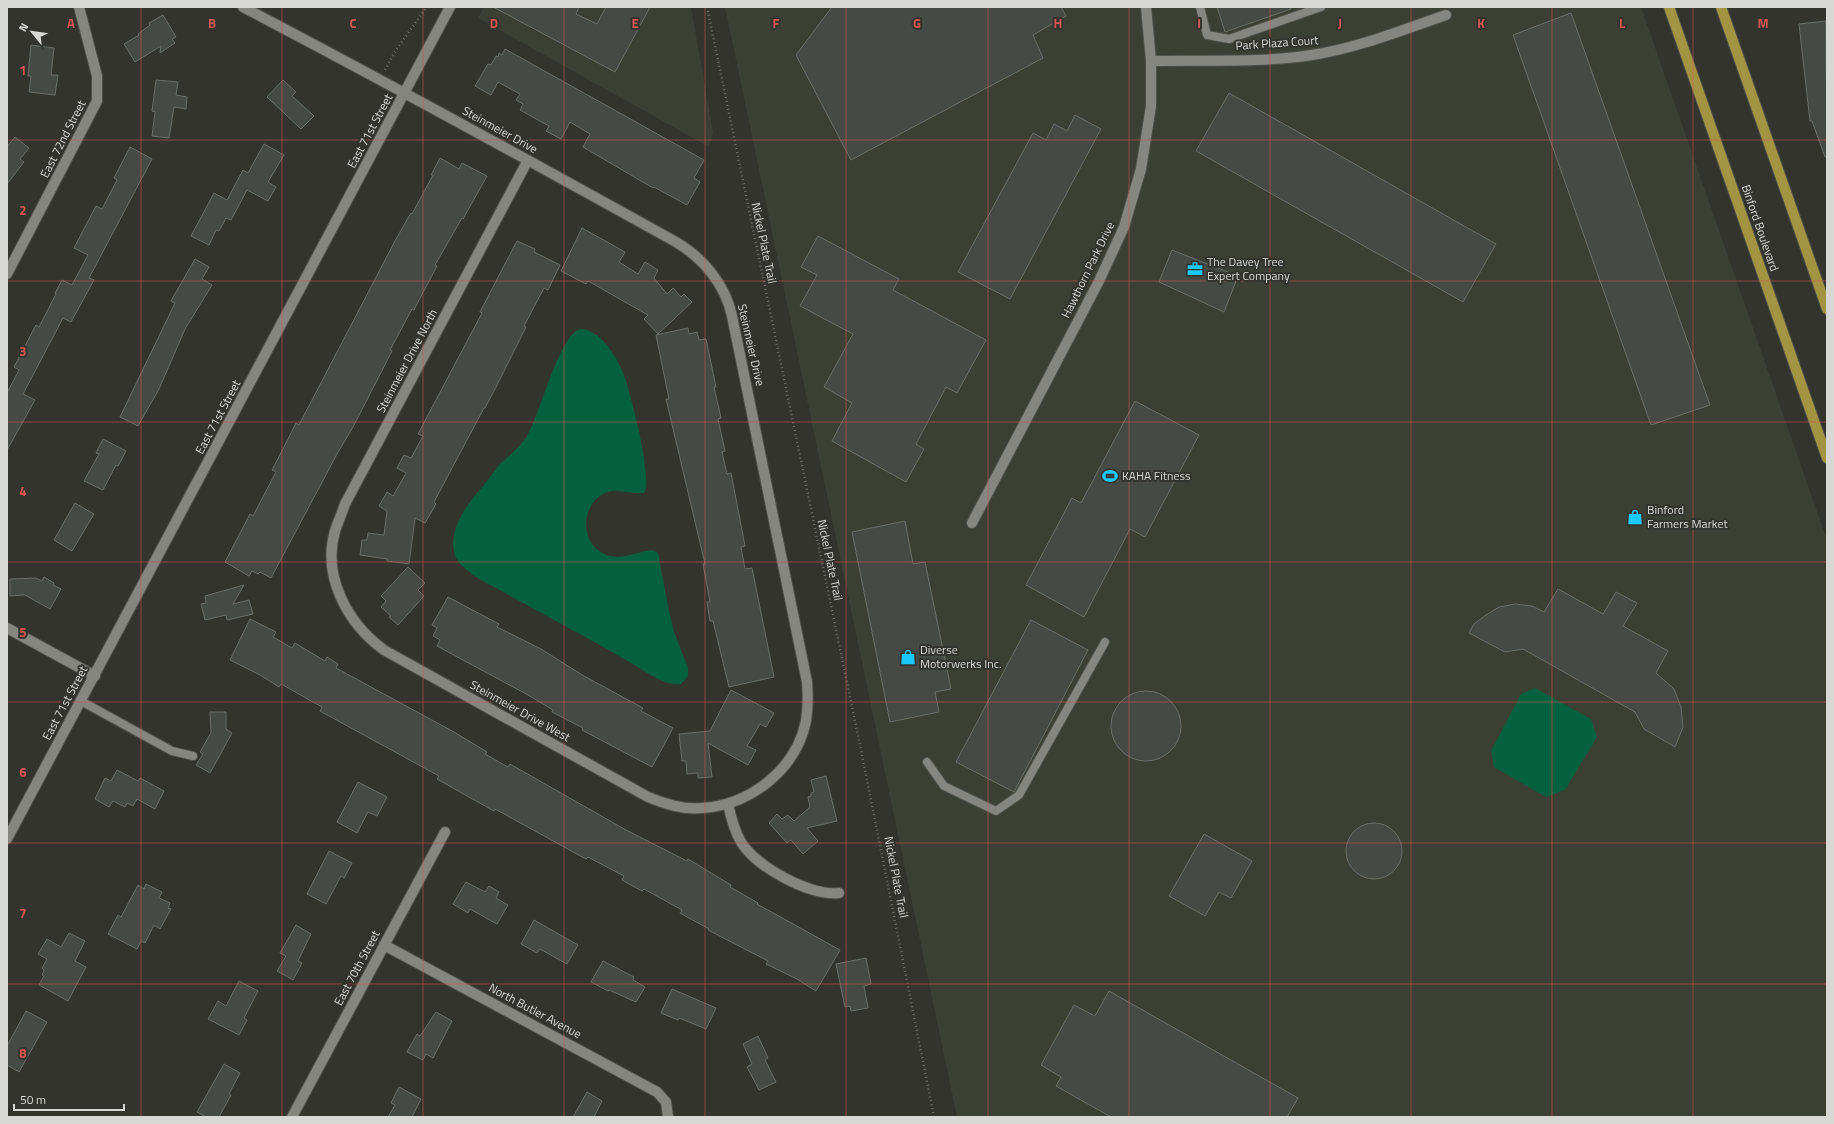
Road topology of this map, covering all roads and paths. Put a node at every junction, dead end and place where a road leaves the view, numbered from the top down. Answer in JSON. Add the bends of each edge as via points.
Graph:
{"nodes":[{"id":1,"x":80,"y":7,"type":"edge"},
{"id":2,"x":243,"y":7,"type":"edge"},
{"id":3,"x":427,"y":7,"type":"edge"},
{"id":4,"x":450,"y":7,"type":"edge"},
{"id":5,"x":707,"y":7,"type":"edge"},
{"id":6,"x":1146,"y":7,"type":"edge"},
{"id":7,"x":1200,"y":7,"type":"edge"},
{"id":8,"x":1321,"y":7,"type":"edge"},
{"id":9,"x":1669,"y":7,"type":"edge"},
{"id":10,"x":1721,"y":7,"type":"edge"},
{"id":11,"x":1446,"y":15,"type":"dead end"},
{"id":12,"x":1151,"y":61,"type":"junction"},
{"id":13,"x":380,"y":79,"type":"junction"},
{"id":14,"x":405,"y":92,"type":"junction"},
{"id":15,"x":528,"y":160,"type":"junction"},
{"id":16,"x":7,"y":274,"type":"edge"},
{"id":17,"x":1827,"y":309,"type":"edge"},
{"id":18,"x":1827,"y":458,"type":"edge"},
{"id":19,"x":972,"y":522,"type":"dead end"},
{"id":20,"x":336,"y":581,"type":"joint"},
{"id":21,"x":7,"y":628,"type":"edge"},
{"id":22,"x":1105,"y":642,"type":"dead end"},
{"id":23,"x":95,"y":676,"type":"junction"},
{"id":24,"x":81,"y":701,"type":"junction"},
{"id":25,"x":193,"y":756,"type":"dead end"},
{"id":26,"x":927,"y":762,"type":"dead end"},
{"id":27,"x":728,"y":804,"type":"junction"},
{"id":28,"x":445,"y":832,"type":"dead end"},
{"id":29,"x":7,"y":839,"type":"edge"},
{"id":30,"x":839,"y":893,"type":"dead end"},
{"id":31,"x":384,"y":945,"type":"junction"},
{"id":32,"x":292,"y":1117,"type":"edge"},
{"id":33,"x":668,"y":1117,"type":"edge"},
{"id":34,"x":934,"y":1117,"type":"edge"}],
"edges":[{"from":1,"to":16,"type":"street","name":"East 72nd Street","via":[[97,76],[97,101]]},
{"from":2,"to":13,"type":"street","name":"Steinmeier Drive"},
{"from":3,"to":13,"type":"path","via":[[396,50]]},
{"from":4,"to":14,"type":"street","name":"East 71st Street"},
{"from":5,"to":34,"type":"path","name":"Nickel Plate Trail"},
{"from":6,"to":12,"type":"street","name":"Hawthorn Park Drive"},
{"from":7,"to":8,"type":"lane","via":[[1207,35],[1228,40]]},
{"from":9,"to":18,"type":"main road","name":"Binford Boulevard"},
{"from":10,"to":17,"type":"main road"},
{"from":11,"to":12,"type":"street","name":"Park Plaza Court","via":[[1354,46],[1312,55]]},
{"from":12,"to":19,"type":"street","name":"Hawthorn Park Drive","via":[[1151,106],[1144,154],[1124,226],[1099,281]]},
{"from":13,"to":14,"type":"street","name":"Steinmeier Drive"},
{"from":14,"to":15,"type":"street","name":"Steinmeier Drive"},
{"from":14,"to":23,"type":"street","name":"East 71st Street"},
{"from":15,"to":20,"type":"street","name":"Steinmeier Drive North","via":[[345,504],[334,538],[333,566]]},
{"from":15,"to":27,"type":"street","name":"Steinmeier Drive","via":[[687,249],[716,279],[731,309],[807,682],[808,702],[806,722],[796,748],[781,771],[749,796]]},
{"from":20,"to":27,"type":"street","name":"Steinmeier Drive West","via":[[342,602],[354,621],[372,641],[390,653],[648,797],[688,808]]},
{"from":21,"to":23,"type":"street"},
{"from":22,"to":26,"type":"lane","via":[[1019,795],[996,810],[944,786]]},
{"from":23,"to":24,"type":"street","name":"East 71st Street"},
{"from":24,"to":25,"type":"lane","via":[[172,751]]},
{"from":24,"to":29,"type":"street","name":"East 71st Street"},
{"from":27,"to":30,"type":"street","via":[[732,823],[741,843],[761,863],[811,890]]},
{"from":28,"to":31,"type":"street","name":"East 70th Street"},
{"from":31,"to":32,"type":"street","name":"East 70th Street"},
{"from":31,"to":33,"type":"street","name":"North Butler Avenue","via":[[657,1092],[664,1099]]}]}
